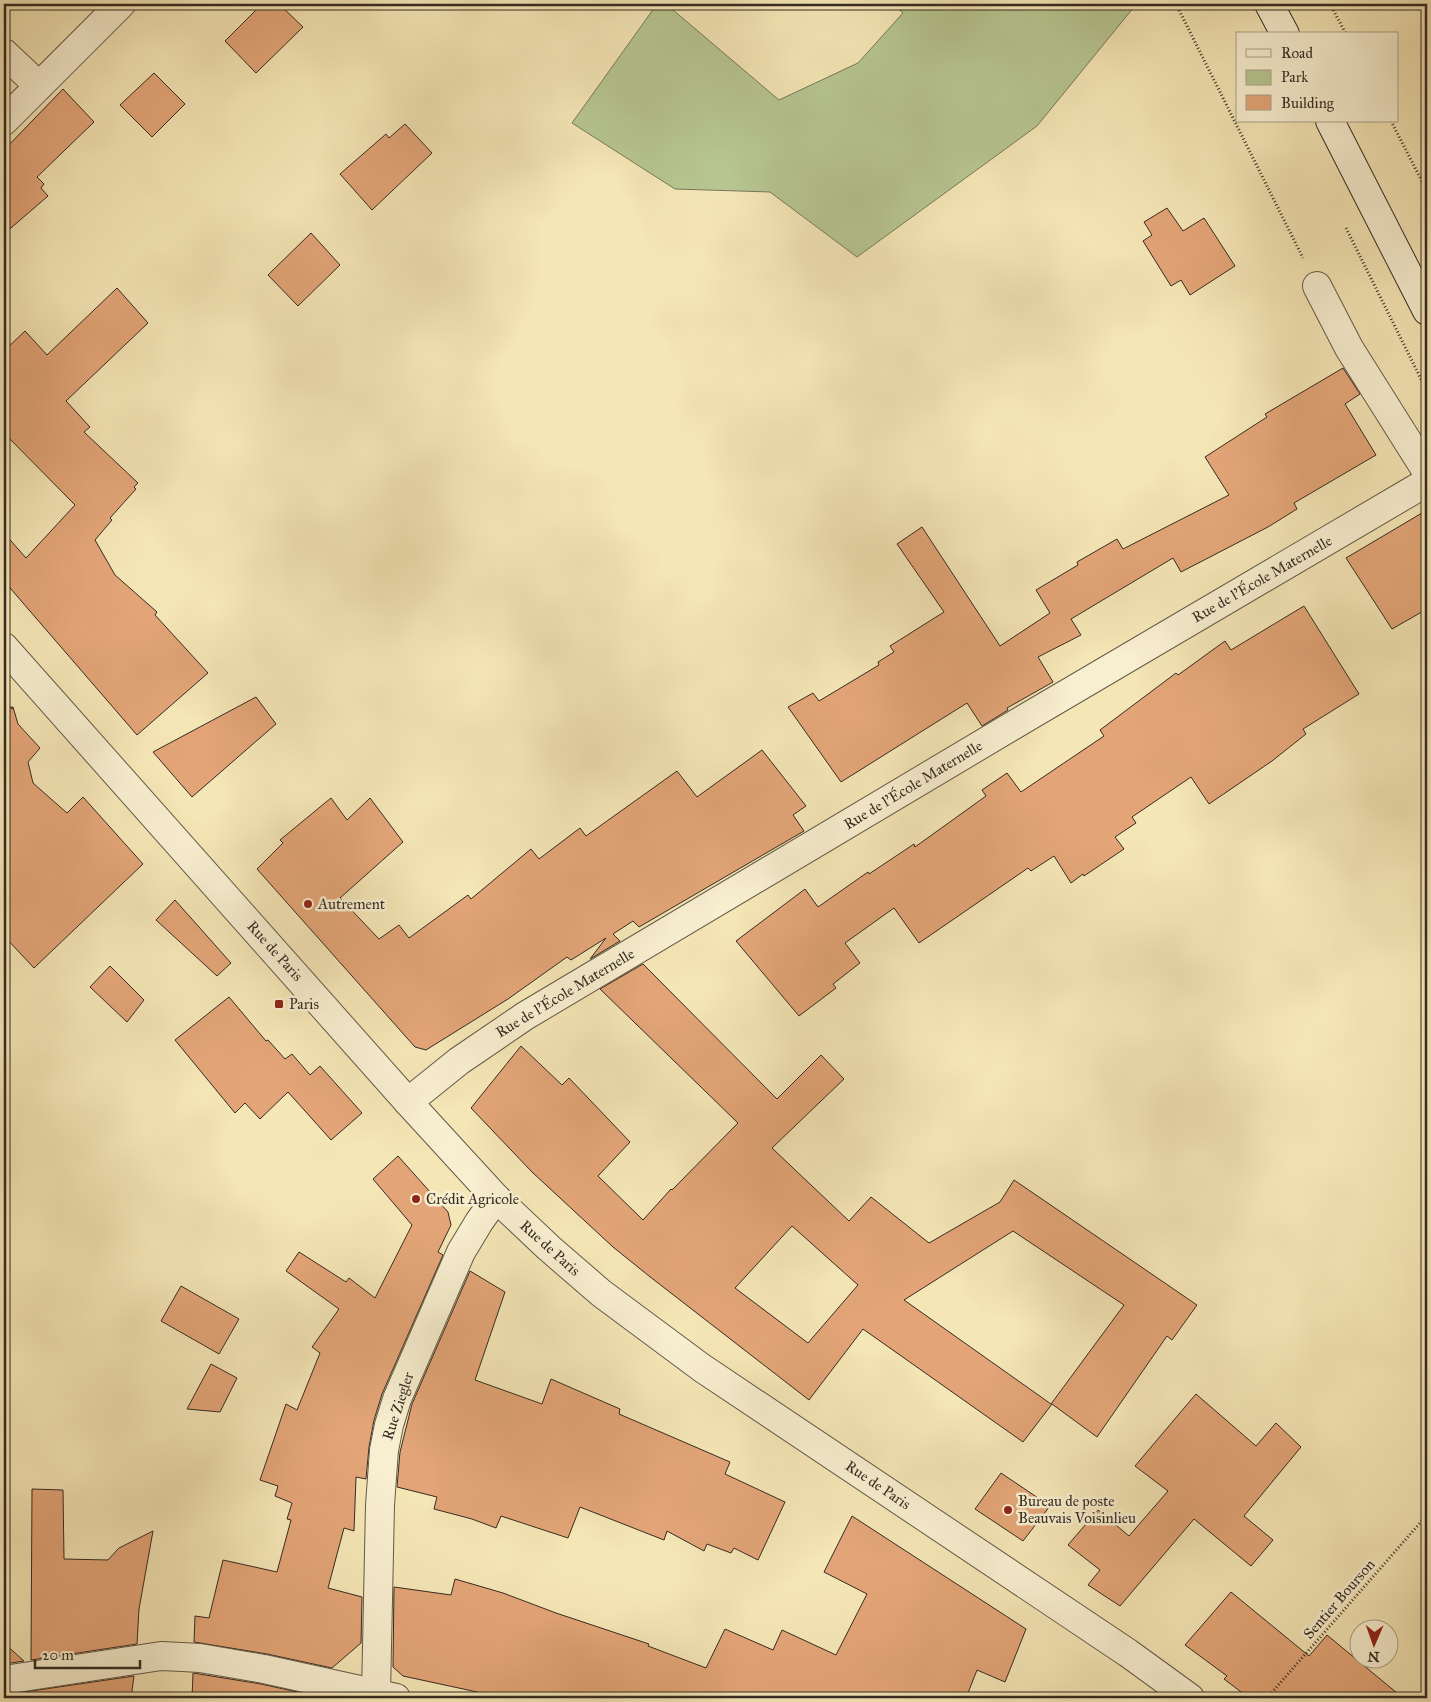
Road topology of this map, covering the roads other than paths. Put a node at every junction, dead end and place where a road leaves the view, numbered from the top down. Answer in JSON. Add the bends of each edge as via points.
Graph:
{"nodes":[{"id":1,"x":121,"y":4,"type":"edge"},
{"id":2,"x":1270,"y":4,"type":"edge"},
{"id":3,"x":1284,"y":32,"type":"edge"},
{"id":4,"x":4,"y":53,"type":"edge"},
{"id":5,"x":39,"y":86,"type":"junction"},
{"id":6,"x":4,"y":121,"type":"edge"},
{"id":7,"x":1331,"y":122,"type":"edge"},
{"id":8,"x":1317,"y":286,"type":"road end"},
{"id":9,"x":1427,"y":311,"type":"edge"},
{"id":10,"x":1427,"y":472,"type":"edge"},
{"id":11,"x":1427,"y":482,"type":"edge"},
{"id":12,"x":4,"y":646,"type":"edge"},
{"id":13,"x":408,"y":1102,"type":"junction"},
{"id":14,"x":496,"y":1198,"type":"junction"},
{"id":15,"x":4,"y":1680,"type":"edge"},
{"id":16,"x":386,"y":1696,"type":"edge"},
{"id":17,"x":1190,"y":1698,"type":"edge"}],
"edges":[{"from":1,"to":5,"type":"street"},
{"from":2,"to":3,"type":"street"},
{"from":4,"to":5,"type":"street"},
{"from":5,"to":6,"type":"street"},
{"from":7,"to":9,"type":"street"},
{"from":8,"to":10,"type":"street","via":[[1354,355]]},
{"from":11,"to":13,"type":"street","name":"Rue de l'École Maternelle","via":[[525,1016],[458,1060]]},
{"from":12,"to":13,"type":"street","name":"Rue de Paris"},
{"from":13,"to":14,"type":"street","name":"Rue de Paris"},
{"from":14,"to":16,"type":"street","name":"Rue Ziegler","via":[[461,1252],[397,1399],[389,1425],[380,1505]]},
{"from":14,"to":17,"type":"street","name":"Rue de Paris","via":[[601,1293],[667,1343]]},
{"from":15,"to":16,"type":"street","via":[[161,1656],[208,1659]]}]}
